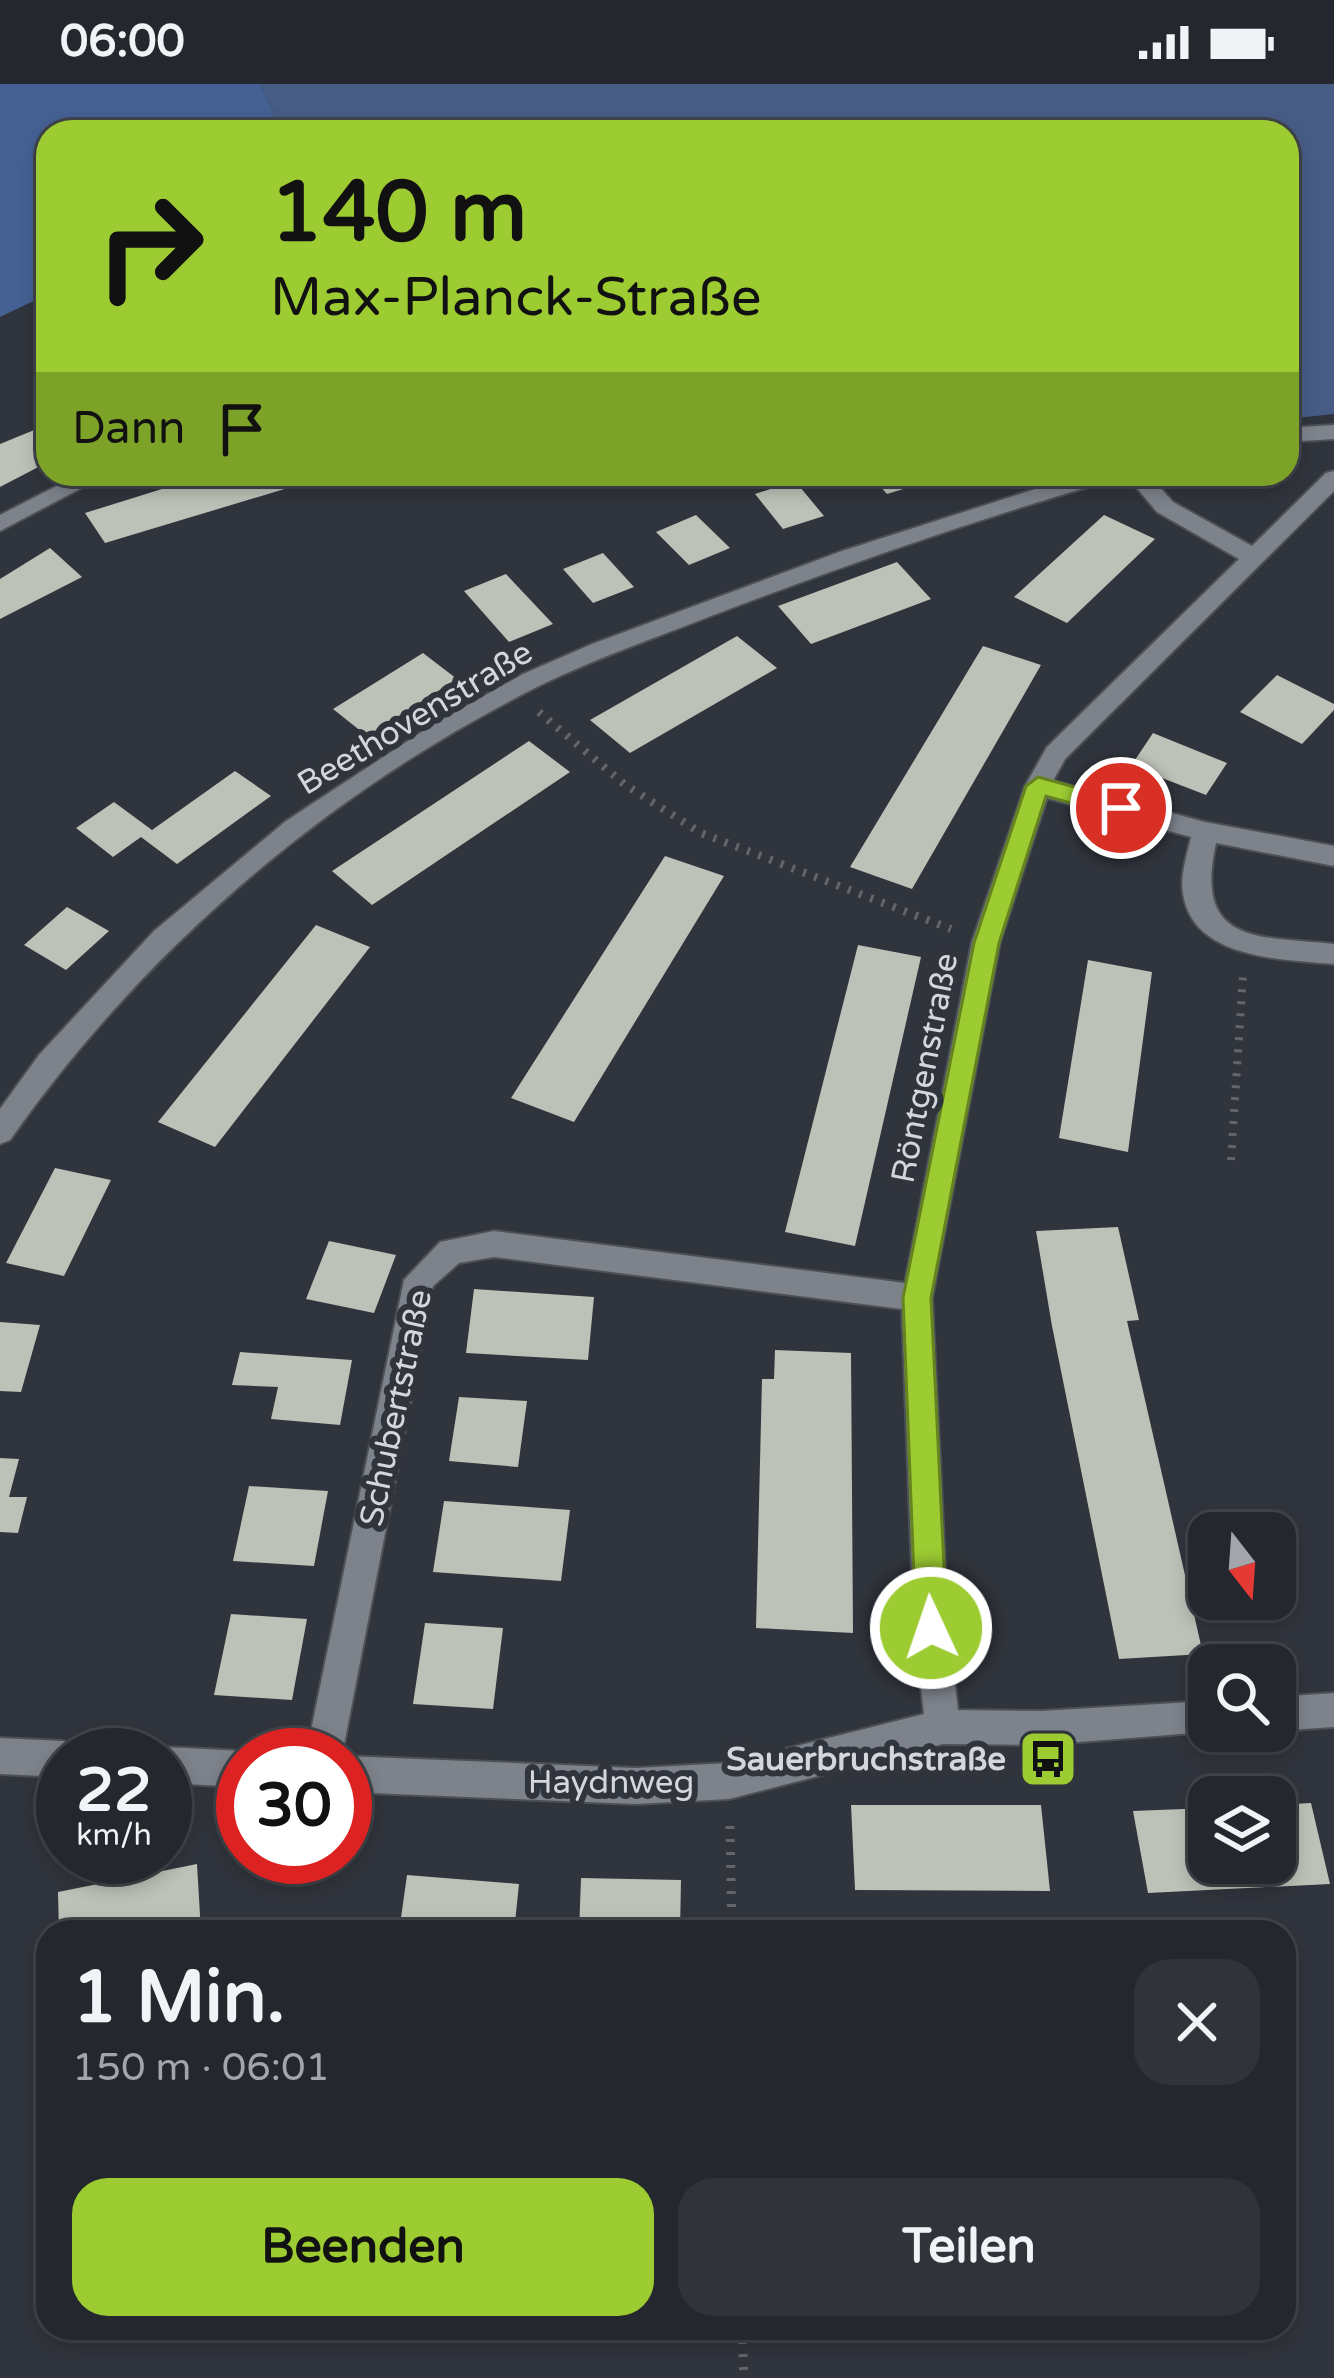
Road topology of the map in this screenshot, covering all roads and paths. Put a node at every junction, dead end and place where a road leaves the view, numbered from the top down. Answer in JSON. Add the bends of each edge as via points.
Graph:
{"nodes":[{"id":1,"x":1334,"y":432,"type":"edge"},
{"id":2,"x":1299,"y":434,"type":"edge"},
{"id":3,"x":1334,"y":478,"type":"edge"},
{"id":4,"x":74,"y":486,"type":"edge"},
{"id":5,"x":1069,"y":486,"type":"edge"},
{"id":6,"x":1147,"y":486,"type":"edge"},
{"id":7,"x":0,"y":524,"type":"edge"},
{"id":8,"x":1252,"y":556,"type":"junction"},
{"id":9,"x":512,"y":690,"type":"junction"},
{"id":10,"x":1038,"y":786,"type":"junction"},
{"id":11,"x":1205,"y":831,"type":"junction"},
{"id":12,"x":1334,"y":856,"type":"edge"},
{"id":13,"x":1245,"y":940,"type":"junction"},
{"id":14,"x":986,"y":943,"type":"junction"},
{"id":15,"x":1334,"y":954,"type":"edge"},
{"id":16,"x":0,"y":1132,"type":"edge"},
{"id":17,"x":1231,"y":1160,"type":"dead end"},
{"id":18,"x":917,"y":1298,"type":"junction"},
{"id":19,"x":1334,"y":1710,"type":"edge"},
{"id":20,"x":1296,"y":1713,"type":"edge"},
{"id":21,"x":1188,"y":1719,"type":"edge"},
{"id":22,"x":943,"y":1727,"type":"junction"},
{"id":23,"x":329,"y":1728,"type":"edge"},
{"id":24,"x":0,"y":1756,"type":"edge"},
{"id":25,"x":36,"y":1758,"type":"edge"},
{"id":26,"x":372,"y":1775,"type":"edge"},
{"id":27,"x":728,"y":1781,"type":"junction"},
{"id":28,"x":732,"y":1920,"type":"edge"},
{"id":29,"x":742,"y":2340,"type":"edge"},
{"id":30,"x":744,"y":2378,"type":"edge"}],
"edges":[{"from":1,"to":2,"type":"street"},
{"from":3,"to":8,"type":"street","name":"Röntgenstraße"},
{"from":4,"to":7,"type":"street"},
{"from":5,"to":9,"type":"street","name":"Beethovenstraße","via":[[809,569]]},
{"from":6,"to":8,"type":"street","via":[[1165,507]]},
{"from":8,"to":10,"type":"street","name":"Röntgenstraße","via":[[1056,753]]},
{"from":9,"to":14,"type":"path","via":[[624,784],[701,833]]},
{"from":9,"to":16,"type":"street","name":"Beethovenstraße","via":[[248,865],[143,961],[34,1080]]},
{"from":10,"to":11,"type":"street"},
{"from":10,"to":14,"type":"street","name":"Röntgenstraße"},
{"from":11,"to":12,"type":"street"},
{"from":11,"to":13,"type":"street","via":[[1196,897],[1207,921]]},
{"from":13,"to":15,"type":"street"},
{"from":13,"to":17,"type":"path"},
{"from":14,"to":18,"type":"street","name":"Röntgenstraße"},
{"from":18,"to":22,"type":"street","name":"Röntgenstraße"},
{"from":18,"to":23,"type":"street","name":"Schubertstraße","via":[[494,1244],[451,1251],[419,1280]]},
{"from":19,"to":20,"type":"street"},
{"from":21,"to":22,"type":"street"},
{"from":22,"to":27,"type":"street","name":"Haydnweg"},
{"from":24,"to":25,"type":"street"},
{"from":26,"to":27,"type":"street","name":"Haydnweg","via":[[636,1786]]},
{"from":27,"to":28,"type":"path"},
{"from":29,"to":30,"type":"path"}]}
